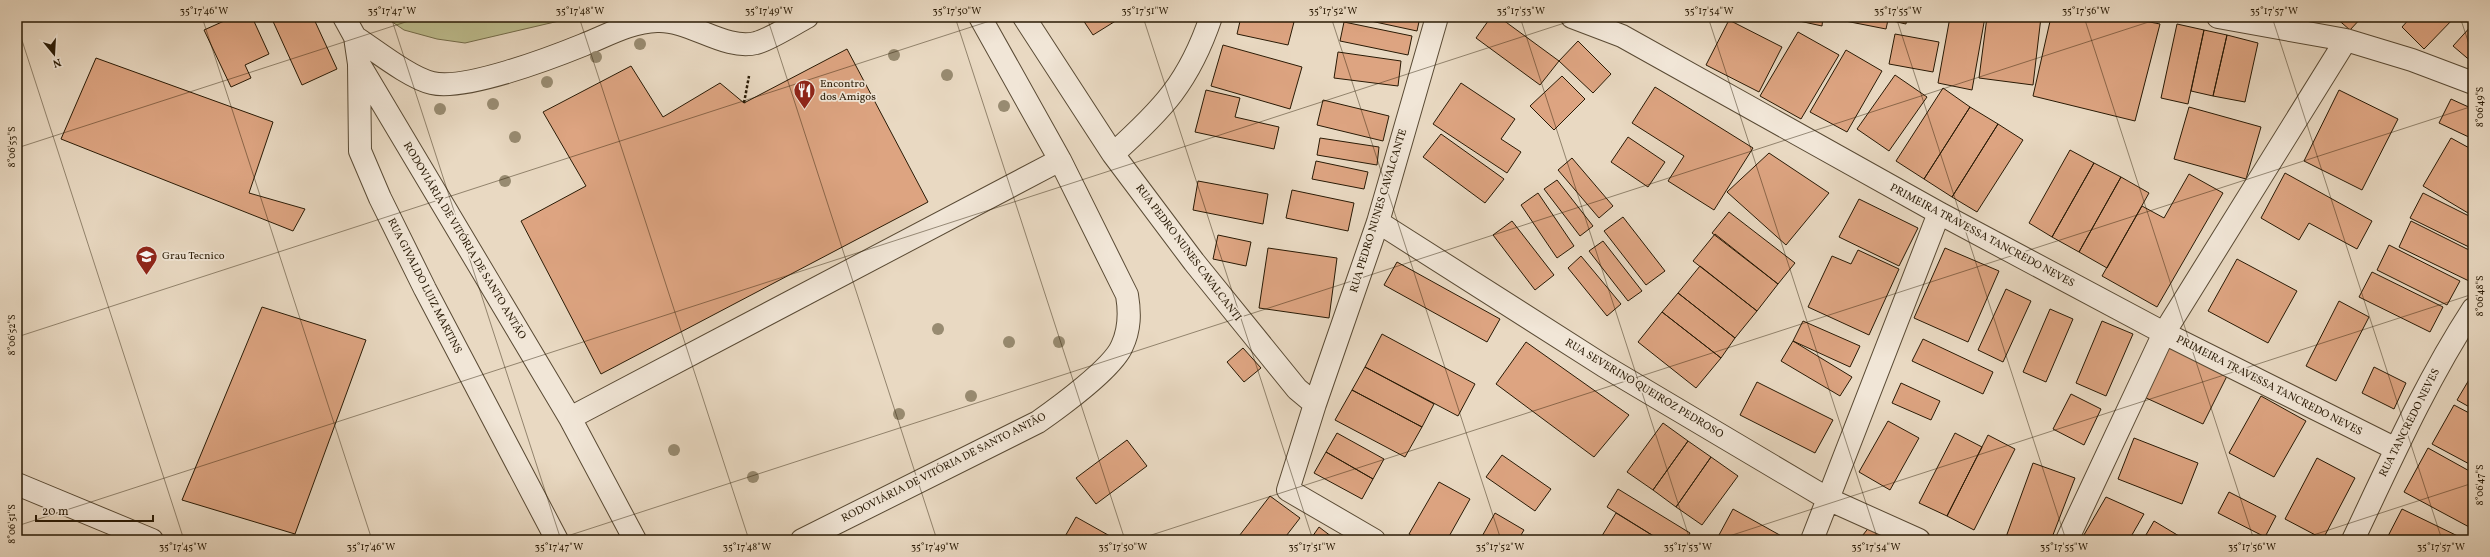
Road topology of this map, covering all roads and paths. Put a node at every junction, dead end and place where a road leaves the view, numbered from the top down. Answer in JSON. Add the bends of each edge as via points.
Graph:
{"nodes":[{"id":1,"x":344,"y":17,"type":"edge"},
{"id":2,"x":807,"y":17,"type":"edge"},
{"id":3,"x":980,"y":17,"type":"edge"},
{"id":4,"x":1024,"y":17,"type":"edge"},
{"id":5,"x":1212,"y":17,"type":"edge"},
{"id":6,"x":1437,"y":17,"type":"edge"},
{"id":7,"x":1572,"y":17,"type":"edge"},
{"id":8,"x":2218,"y":17,"type":"edge"},
{"id":9,"x":355,"y":37,"type":"junction"},
{"id":10,"x":2346,"y":40,"type":"junction"},
{"id":11,"x":359,"y":64,"type":"junction"},
{"id":12,"x":750,"y":70,"type":"dead end"},
{"id":13,"x":2473,"y":84,"type":"edge"},
{"id":14,"x":744,"y":103,"type":"dead end"},
{"id":15,"x":1113,"y":154,"type":"junction"},
{"id":16,"x":1060,"y":160,"type":"junction"},
{"id":17,"x":1939,"y":213,"type":"junction"},
{"id":18,"x":1378,"y":222,"type":"junction"},
{"id":19,"x":2473,"y":309,"type":"edge"},
{"id":20,"x":2164,"y":333,"type":"junction"},
{"id":21,"x":1315,"y":404,"type":"junction"},
{"id":22,"x":570,"y":418,"type":"junction"},
{"id":23,"x":2396,"y":449,"type":"junction"},
{"id":24,"x":17,"y":484,"type":"edge"},
{"id":25,"x":1830,"y":500,"type":"junction"},
{"id":26,"x":152,"y":540,"type":"edge"},
{"id":27,"x":557,"y":540,"type":"edge"},
{"id":28,"x":635,"y":540,"type":"edge"},
{"id":29,"x":802,"y":540,"type":"edge"},
{"id":30,"x":1374,"y":540,"type":"edge"},
{"id":31,"x":1812,"y":540,"type":"edge"},
{"id":32,"x":1919,"y":540,"type":"edge"},
{"id":33,"x":2067,"y":540,"type":"edge"},
{"id":34,"x":2353,"y":540,"type":"edge"}],
"edges":[{"from":1,"to":9,"type":"street","name":"RUA GIVALDO LUIZ MARTINS"},
{"from":2,"to":9,"type":"street","via":[[756,44],[738,43],[684,25],[658,20],[626,26],[582,46],[490,78],[454,85],[433,83],[417,76]]},
{"from":3,"to":16,"type":"street","name":"RODOVIÁRIA DE VITÓRIA DE SANTO ANTÃO"},
{"from":4,"to":15,"type":"street","name":"RUA PEDRO NUNES CAVALCANTI"},
{"from":5,"to":15,"type":"street","via":[[1192,66],[1160,111]]},
{"from":6,"to":18,"type":"street","name":"RUA PEDRO NUNES CAVALCANTE"},
{"from":7,"to":17,"type":"street","name":"PRIMEIRA TRAVESSA TANCREDO NEVES","via":[[1622,36]]},
{"from":8,"to":10,"type":"street"},
{"from":9,"to":11,"type":"street","name":"RUA GIVALDO LUIZ MARTINS"},
{"from":10,"to":13,"type":"street","via":[[2412,60]]},
{"from":10,"to":20,"type":"street"},
{"from":11,"to":22,"type":"street","name":"RODOVIÁRIA DE VITÓRIA DE SANTO ANTÃO"},
{"from":11,"to":27,"type":"street","name":"RUA GIVALDO LUIZ MARTINS","via":[[360,151],[425,289]]},
{"from":12,"to":14,"type":"path"},
{"from":15,"to":21,"type":"street","name":"RUA PEDRO NUNES CAVALCANTI","via":[[1262,348],[1297,389]]},
{"from":16,"to":22,"type":"street"},
{"from":16,"to":29,"type":"street","name":"RODOVIÁRIA DE VITÓRIA DE SANTO ANTÃO","via":[[1127,295],[1130,312],[1122,348],[1070,399],[1038,422]]},
{"from":17,"to":20,"type":"street","name":"PRIMEIRA TRAVESSA TANCREDO NEVES"},
{"from":17,"to":25,"type":"street"},
{"from":18,"to":21,"type":"street","name":"RUA PEDRO NUNES CAVALCANTE"},
{"from":18,"to":25,"type":"street","name":"RUA SEVERINO QUEIROZ PEDROSO","via":[[1604,366]]},
{"from":19,"to":23,"type":"street","name":"RUA TANCREDO NEVES","via":[[2458,332]]},
{"from":20,"to":23,"type":"street","name":"PRIMEIRA TRAVESSA TANCREDO NEVES"},
{"from":20,"to":33,"type":"street"},
{"from":21,"to":30,"type":"street","via":[[1288,490]]},
{"from":22,"to":28,"type":"street","name":"RODOVIÁRIA DE VITÓRIA DE SANTO ANTÃO"},
{"from":23,"to":34,"type":"street","name":"RUA TANCREDO NEVES"},
{"from":24,"to":26,"type":"street"},
{"from":25,"to":31,"type":"street"},
{"from":25,"to":32,"type":"street","name":"RUA SEVERINO QUEIROZ PEDROSO"}]}
